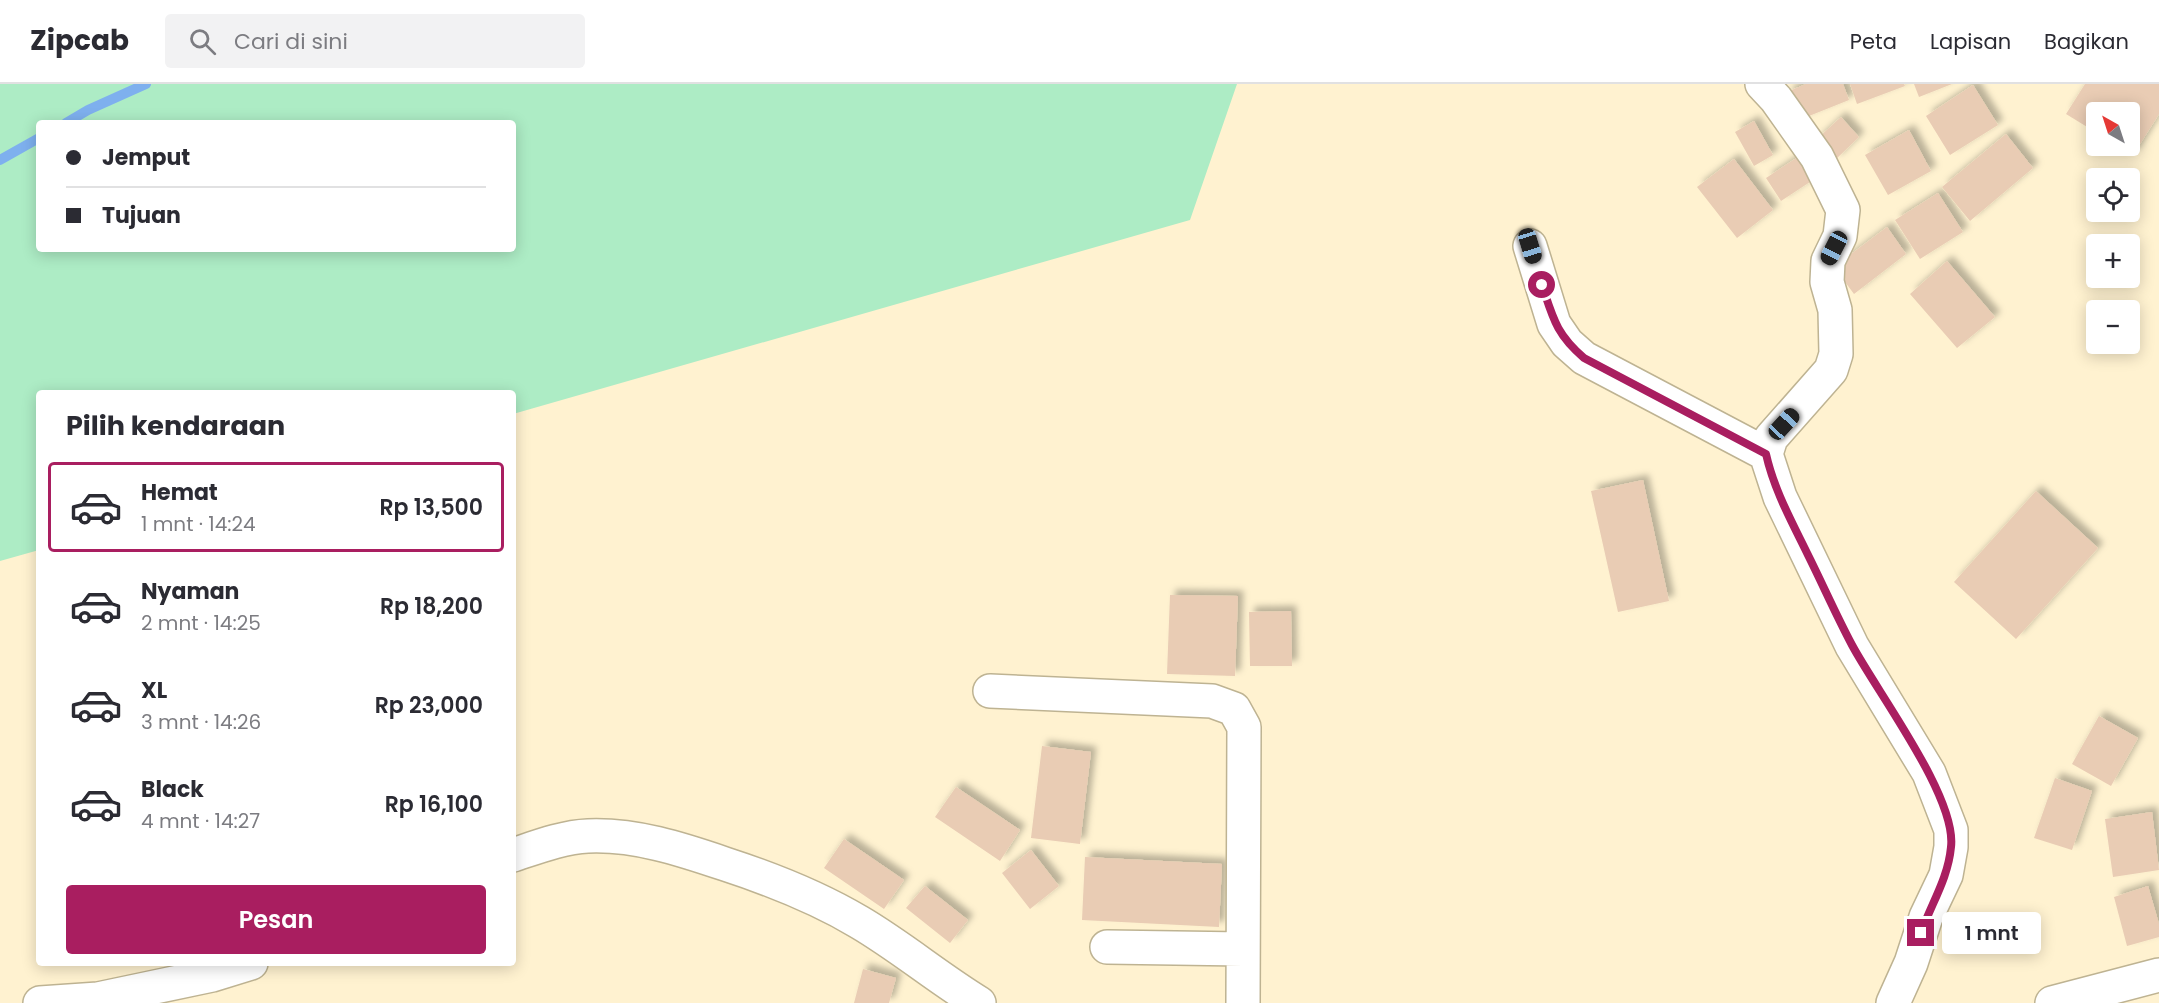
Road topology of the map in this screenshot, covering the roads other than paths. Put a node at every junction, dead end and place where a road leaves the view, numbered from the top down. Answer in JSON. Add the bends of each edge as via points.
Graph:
{"nodes":[{"id":1,"x":1762,"y":84,"type":"edge"},
{"id":2,"x":1530,"y":246,"type":"dead end"},
{"id":3,"x":1766,"y":454,"type":"junction"},
{"id":4,"x":990,"y":691,"type":"dead end"},
{"id":5,"x":516,"y":854,"type":"edge"},
{"id":6,"x":1107,"y":947,"type":"dead end"},
{"id":7,"x":1243,"y":949,"type":"junction"},
{"id":8,"x":241,"y":966,"type":"edge"},
{"id":9,"x":2159,"y":975,"type":"edge"},
{"id":10,"x":98,"y":1001,"type":"edge"},
{"id":11,"x":40,"y":1003,"type":"edge"},
{"id":12,"x":979,"y":1003,"type":"edge"},
{"id":13,"x":1244,"y":1003,"type":"edge"},
{"id":14,"x":1893,"y":1003,"type":"edge"},
{"id":15,"x":2052,"y":1003,"type":"edge"}],
"edges":[{"from":1,"to":3,"type":"street","via":[[1817,156],[1843,210],[1840,236],[1828,261],[1827,282],[1835,310],[1836,354],[1831,370],[1771,438]]},
{"from":2,"to":3,"type":"street","via":[[1554,324],[1567,344],[1584,358]]},
{"from":3,"to":14,"type":"street","via":[[1780,497],[1847,635],[1929,773],[1951,830],[1946,875]]},
{"from":4,"to":7,"type":"street","via":[[1212,701],[1234,709],[1244,727]]},
{"from":5,"to":12,"type":"street","via":[[585,836],[611,836],[650,841],[695,854],[766,878],[860,922]]},
{"from":6,"to":7,"type":"street"},
{"from":7,"to":13,"type":"street"},
{"from":8,"to":10,"type":"street"},
{"from":9,"to":15,"type":"street"},
{"from":10,"to":11,"type":"street"}]}
